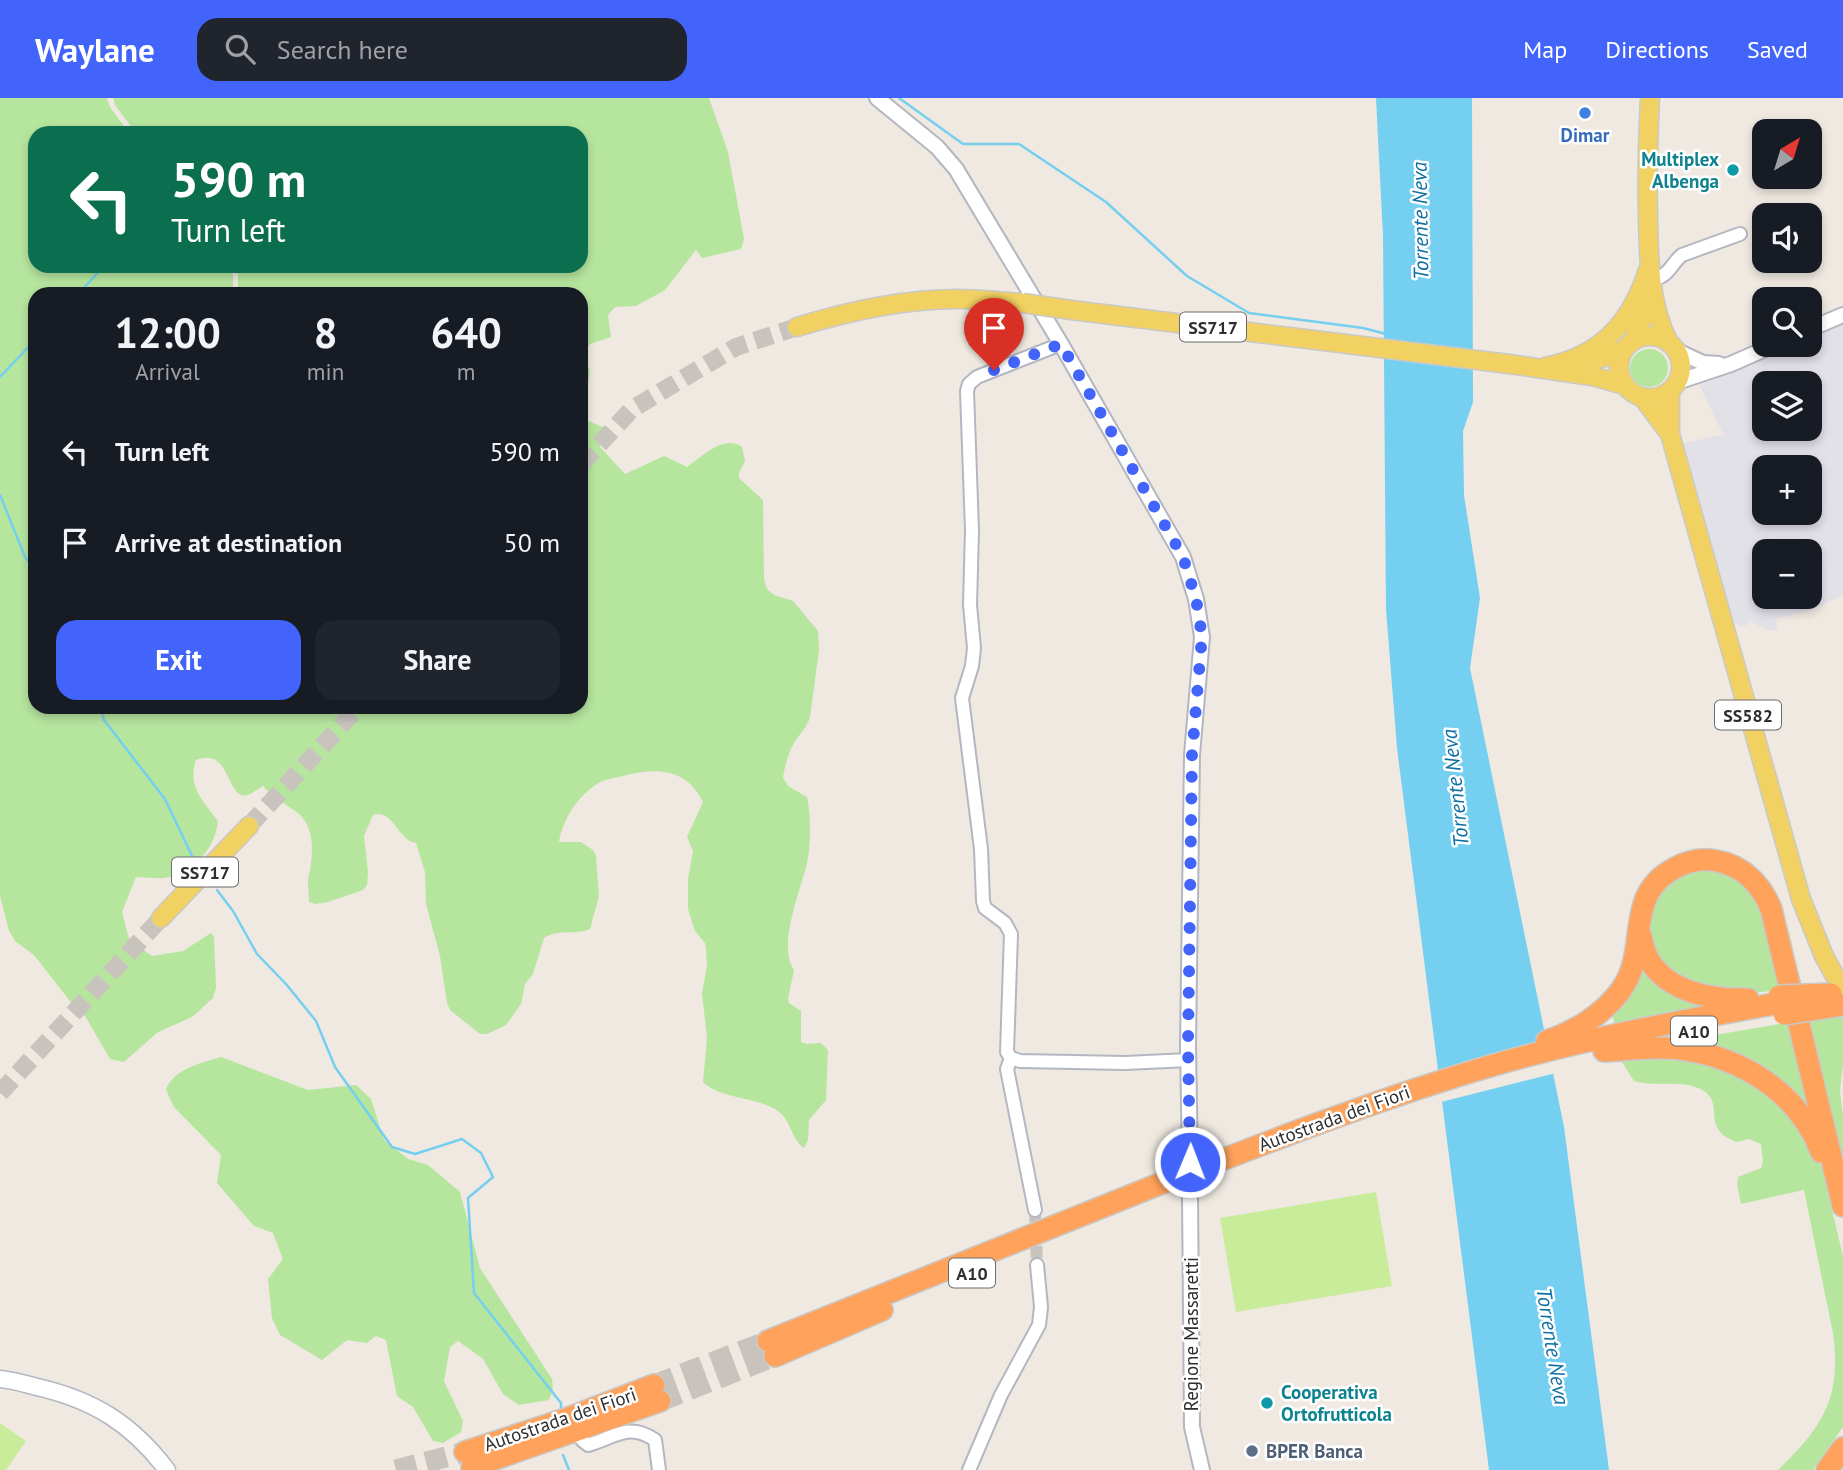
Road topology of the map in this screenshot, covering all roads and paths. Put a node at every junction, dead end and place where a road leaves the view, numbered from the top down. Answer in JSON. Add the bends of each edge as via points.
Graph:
{"nodes":[{"id":1,"x":877,"y":98,"type":"edge"},
{"id":2,"x":1650,"y":98,"type":"edge"},
{"id":3,"x":1740,"y":234,"type":"dead end"},
{"id":4,"x":1651,"y":277,"type":"junction"},
{"id":5,"x":1843,"y":315,"type":"edge"},
{"id":6,"x":1822,"y":324,"type":"edge"},
{"id":7,"x":797,"y":327,"type":"tunnel mouth"},
{"id":8,"x":1061,"y":344,"type":"junction"},
{"id":9,"x":1628,"y":346,"type":"junction"},
{"id":10,"x":1672,"y":347,"type":"junction"},
{"id":11,"x":1752,"y":355,"type":"edge"},
{"id":12,"x":1731,"y":364,"type":"junction"},
{"id":13,"x":1548,"y":366,"type":"junction"},
{"id":14,"x":1624,"y":385,"type":"junction"},
{"id":15,"x":1674,"y":386,"type":"junction"},
{"id":16,"x":1643,"y":398,"type":"junction"},
{"id":17,"x":1670,"y":434,"type":"junction"},
{"id":18,"x":249,"y":826,"type":"tunnel mouth"},
{"id":19,"x":161,"y":918,"type":"tunnel mouth"},
{"id":20,"x":1638,"y":929,"type":"junction"},
{"id":21,"x":1840,"y":996,"type":"edge"},
{"id":22,"x":1781,"y":1004,"type":"junction"},
{"id":23,"x":1603,"y":1045,"type":"junction"},
{"id":24,"x":1012,"y":1058,"type":"junction"},
{"id":25,"x":1189,"y":1060,"type":"junction"},
{"id":26,"x":1481,"y":1069,"type":"junction"},
{"id":27,"x":1281,"y":1143,"type":"junction"},
{"id":28,"x":1190,"y":1162,"type":"dead end"},
{"id":29,"x":1190,"y":1196,"type":"dead end"},
{"id":30,"x":1842,"y":1200,"type":"edge"},
{"id":31,"x":1035,"y":1210,"type":"tunnel mouth"},
{"id":32,"x":1037,"y":1265,"type":"tunnel mouth"},
{"id":33,"x":771,"y":1349,"type":"tunnel mouth"},
{"id":34,"x":0,"y":1379,"type":"edge"},
{"id":35,"x":657,"y":1393,"type":"tunnel mouth"},
{"id":36,"x":582,"y":1440,"type":"dead end"},
{"id":37,"x":1843,"y":1448,"type":"edge"},
{"id":38,"x":469,"y":1459,"type":"tunnel mouth"},
{"id":39,"x":167,"y":1470,"type":"edge"},
{"id":40,"x":659,"y":1470,"type":"edge"},
{"id":41,"x":969,"y":1470,"type":"edge"},
{"id":42,"x":1202,"y":1470,"type":"edge"},
{"id":43,"x":1827,"y":1470,"type":"edge"}],
"edges":[{"from":1,"to":8,"type":"street","via":[[937,147],[956,169]]},
{"from":2,"to":4,"type":"main road"},
{"from":3,"to":4,"type":"street","via":[[1682,255],[1670,272],[1661,278]]},
{"from":4,"to":9,"type":"main road","via":[[1643,318]]},
{"from":4,"to":10,"type":"main road","via":[[1659,321]]},
{"from":4,"to":13,"type":"main road","via":[[1609,338],[1586,354]]},
{"from":5,"to":6,"type":"street"},
{"from":7,"to":13,"type":"main road","number":"SS717","bridge":true,"via":[[844,314],[959,299]]},
{"from":8,"to":24,"type":"street","via":[[977,377],[967,391],[974,648],[962,698],[983,901],[1011,934],[1007,1052]]},
{"from":8,"to":25,"type":"street","via":[[1183,557],[1196,599],[1202,636],[1192,755]]},
{"from":9,"to":10,"type":"main road","via":[[1651,337]]},
{"from":9,"to":13,"type":"main road","number":"SS717","via":[[1589,362]]},
{"from":9,"to":14,"type":"main road","via":[[1619,365]]},
{"from":10,"to":12,"type":"street","via":[[1703,363]]},
{"from":10,"to":15,"type":"main road","via":[[1680,360]]},
{"from":11,"to":12,"type":"street"},
{"from":12,"to":15,"type":"street"},
{"from":13,"to":14,"type":"main road","number":"SS717"},
{"from":14,"to":16,"type":"main road"},
{"from":15,"to":16,"type":"main road","via":[[1662,396]]},
{"from":15,"to":17,"type":"main road","number":"SS582"},
{"from":16,"to":17,"type":"main road","number":"SS582"},
{"from":17,"to":21,"type":"main road","number":"SS582","via":[[1801,899]]},
{"from":18,"to":19,"type":"main road","number":"SS717"},
{"from":20,"to":22,"type":"highway","via":[[1655,968],[1675,984],[1720,999]]},
{"from":20,"to":26,"type":"highway","via":[[1634,963],[1619,992],[1598,1012],[1568,1032]]},
{"from":20,"to":30,"type":"highway","via":[[1647,893],[1679,865],[1721,862],[1755,882],[1771,909]]},
{"from":21,"to":22,"type":"highway","bridge":true},
{"from":22,"to":23,"type":"highway","name":"Autostrada dei Fiori","number":"A10"},
{"from":23,"to":26,"type":"highway","name":"Autostrada dei Fiori","number":"A10"},
{"from":23,"to":27,"type":"highway","name":"Autostrada dei Fiori","number":"A10"},
{"from":23,"to":30,"type":"highway","via":[[1680,1049],[1728,1061],[1755,1074],[1801,1114]]},
{"from":24,"to":25,"type":"street","via":[[1125,1063]]},
{"from":24,"to":31,"type":"street","via":[[1007,1069]]},
{"from":25,"to":28,"type":"street"},
{"from":26,"to":27,"type":"highway","name":"Autostrada dei Fiori","number":"A10","via":[[1402,1093]]},
{"from":27,"to":33,"type":"highway","name":"Autostrada dei Fiori","number":"A10","via":[[903,1301]]},
{"from":29,"to":42,"type":"street","name":"Regione Massaretti","via":[[1192,1427]]},
{"from":32,"to":41,"type":"street","via":[[1040,1325],[1001,1395]]},
{"from":34,"to":39,"type":"main road","via":[[66,1393],[105,1412],[128,1427]]},
{"from":35,"to":38,"type":"highway","name":"Autostrada dei Fiori","via":[[578,1414]]},
{"from":36,"to":40,"type":"street","via":[[588,1445],[625,1431],[643,1432],[655,1440]]},
{"from":37,"to":43,"type":"highway"}]}
